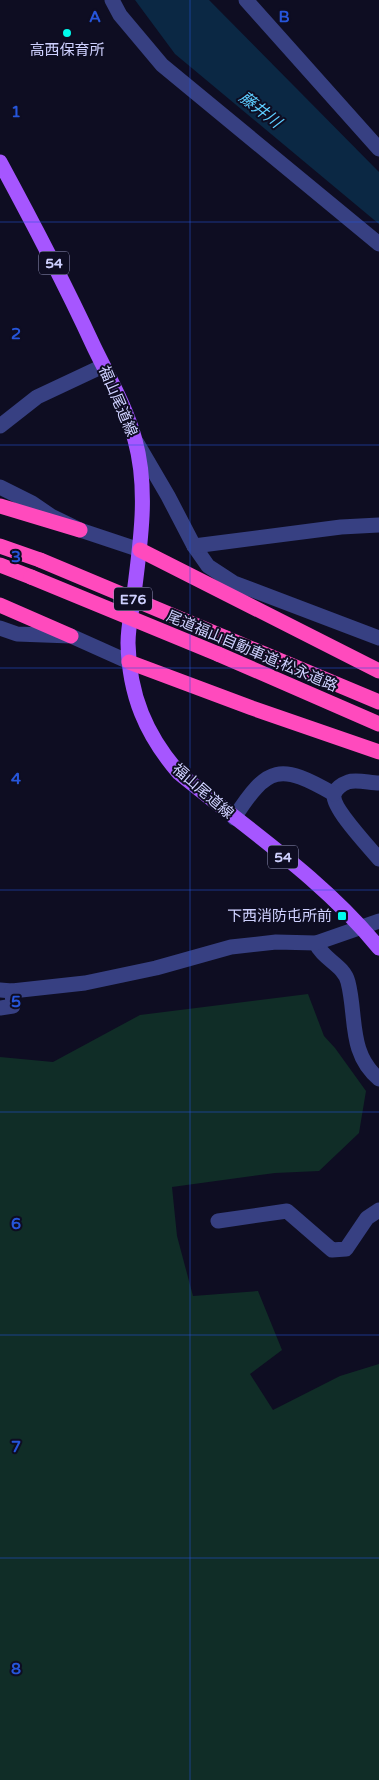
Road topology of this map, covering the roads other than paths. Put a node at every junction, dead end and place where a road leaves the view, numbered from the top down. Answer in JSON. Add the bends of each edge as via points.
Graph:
{"nodes":[{"id":1,"x":112,"y":0,"type":"edge"},
{"id":2,"x":246,"y":0,"type":"edge"},
{"id":3,"x":379,"y":149,"type":"edge"},
{"id":4,"x":0,"y":162,"type":"edge"},
{"id":5,"x":379,"y":244,"type":"edge"},
{"id":6,"x":104,"y":366,"type":"junction"},
{"id":7,"x":0,"y":426,"type":"edge"},
{"id":8,"x":136,"y":442,"type":"junction"},
{"id":9,"x":0,"y":487,"type":"edge"},
{"id":10,"x":0,"y":506,"type":"edge"},
{"id":11,"x":379,"y":525,"type":"edge"},
{"id":12,"x":80,"y":530,"type":"junction"},
{"id":13,"x":0,"y":546,"type":"edge"},
{"id":14,"x":194,"y":546,"type":"junction"},
{"id":15,"x":140,"y":550,"type":"junction"},
{"id":16,"x":0,"y":565,"type":"edge"},
{"id":17,"x":0,"y":605,"type":"edge"},
{"id":18,"x":0,"y":628,"type":"edge"},
{"id":19,"x":71,"y":636,"type":"junction"},
{"id":20,"x":379,"y":638,"type":"edge"},
{"id":21,"x":129,"y":662,"type":"junction"},
{"id":22,"x":379,"y":671,"type":"edge"},
{"id":23,"x":379,"y":702,"type":"edge"},
{"id":24,"x":379,"y":724,"type":"edge"},
{"id":25,"x":379,"y":752,"type":"edge"},
{"id":26,"x":379,"y":784,"type":"edge"},
{"id":27,"x":334,"y":794,"type":"junction"},
{"id":28,"x":234,"y":818,"type":"junction"},
{"id":29,"x":379,"y":859,"type":"edge"},
{"id":30,"x":379,"y":921,"type":"edge"},
{"id":31,"x":362,"y":927,"type":"junction"},
{"id":32,"x":316,"y":943,"type":"junction"},
{"id":33,"x":379,"y":948,"type":"edge"},
{"id":34,"x":6,"y":990,"type":"edge"},
{"id":35,"x":0,"y":1008,"type":"edge"},
{"id":36,"x":379,"y":1079,"type":"edge"},
{"id":37,"x":379,"y":1210,"type":"edge"},
{"id":38,"x":218,"y":1221,"type":"dead end"}],
"edges":[{"from":1,"to":5,"type":"street","via":[[120,15],[162,65]]},
{"from":2,"to":3,"type":"street"},
{"from":4,"to":6,"type":"main road","name":"福山尾道線","number":"54"},
{"from":6,"to":7,"type":"street","via":[[36,397]]},
{"from":6,"to":8,"type":"main road","name":"福山尾道線","number":"54","via":[[125,408]]},
{"from":8,"to":14,"type":"street"},
{"from":8,"to":15,"type":"main road","name":"福山尾道線","number":"54","via":[[142,478]]},
{"from":9,"to":12,"type":"street"},
{"from":10,"to":12,"type":"highway"},
{"from":11,"to":14,"type":"street"},
{"from":12,"to":15,"type":"street"},
{"from":13,"to":23,"type":"highway","name":"尾道福山自動車道;松永道路","number":"E76","bridge":true},
{"from":14,"to":20,"type":"street","via":[[208,566],[234,583]]},
{"from":15,"to":21,"type":"main road","name":"福山尾道線","number":"54","via":[[128,641]]},
{"from":15,"to":22,"type":"highway"},
{"from":16,"to":24,"type":"highway","name":"尾道福山自動車道;松永道路","number":"E76","bridge":true},
{"from":17,"to":19,"type":"highway"},
{"from":18,"to":19,"type":"street","via":[[17,634]]},
{"from":19,"to":21,"type":"street"},
{"from":21,"to":25,"type":"highway"},
{"from":21,"to":28,"type":"main road","name":"福山尾道線","number":"54","via":[[136,701],[147,730],[162,753],[179,773]]},
{"from":26,"to":27,"type":"street","via":[[349,781]]},
{"from":27,"to":28,"type":"street","via":[[304,777],[273,774],[262,781]]},
{"from":27,"to":29,"type":"street","via":[[344,816]]},
{"from":28,"to":31,"type":"main road","name":"福山尾道線","number":"54","via":[[322,886]]},
{"from":30,"to":31,"type":"street"},
{"from":31,"to":32,"type":"street"},
{"from":31,"to":33,"type":"main road","name":"福山尾道線","number":"54"},
{"from":32,"to":34,"type":"street","via":[[276,942],[231,947],[85,983]]},
{"from":32,"to":36,"type":"street","via":[[319,951],[345,975],[360,1055]]},
{"from":34,"to":35,"type":"street","via":[[13,1006]]},
{"from":37,"to":38,"type":"street","via":[[367,1218],[346,1249],[332,1250],[288,1211]]}]}
